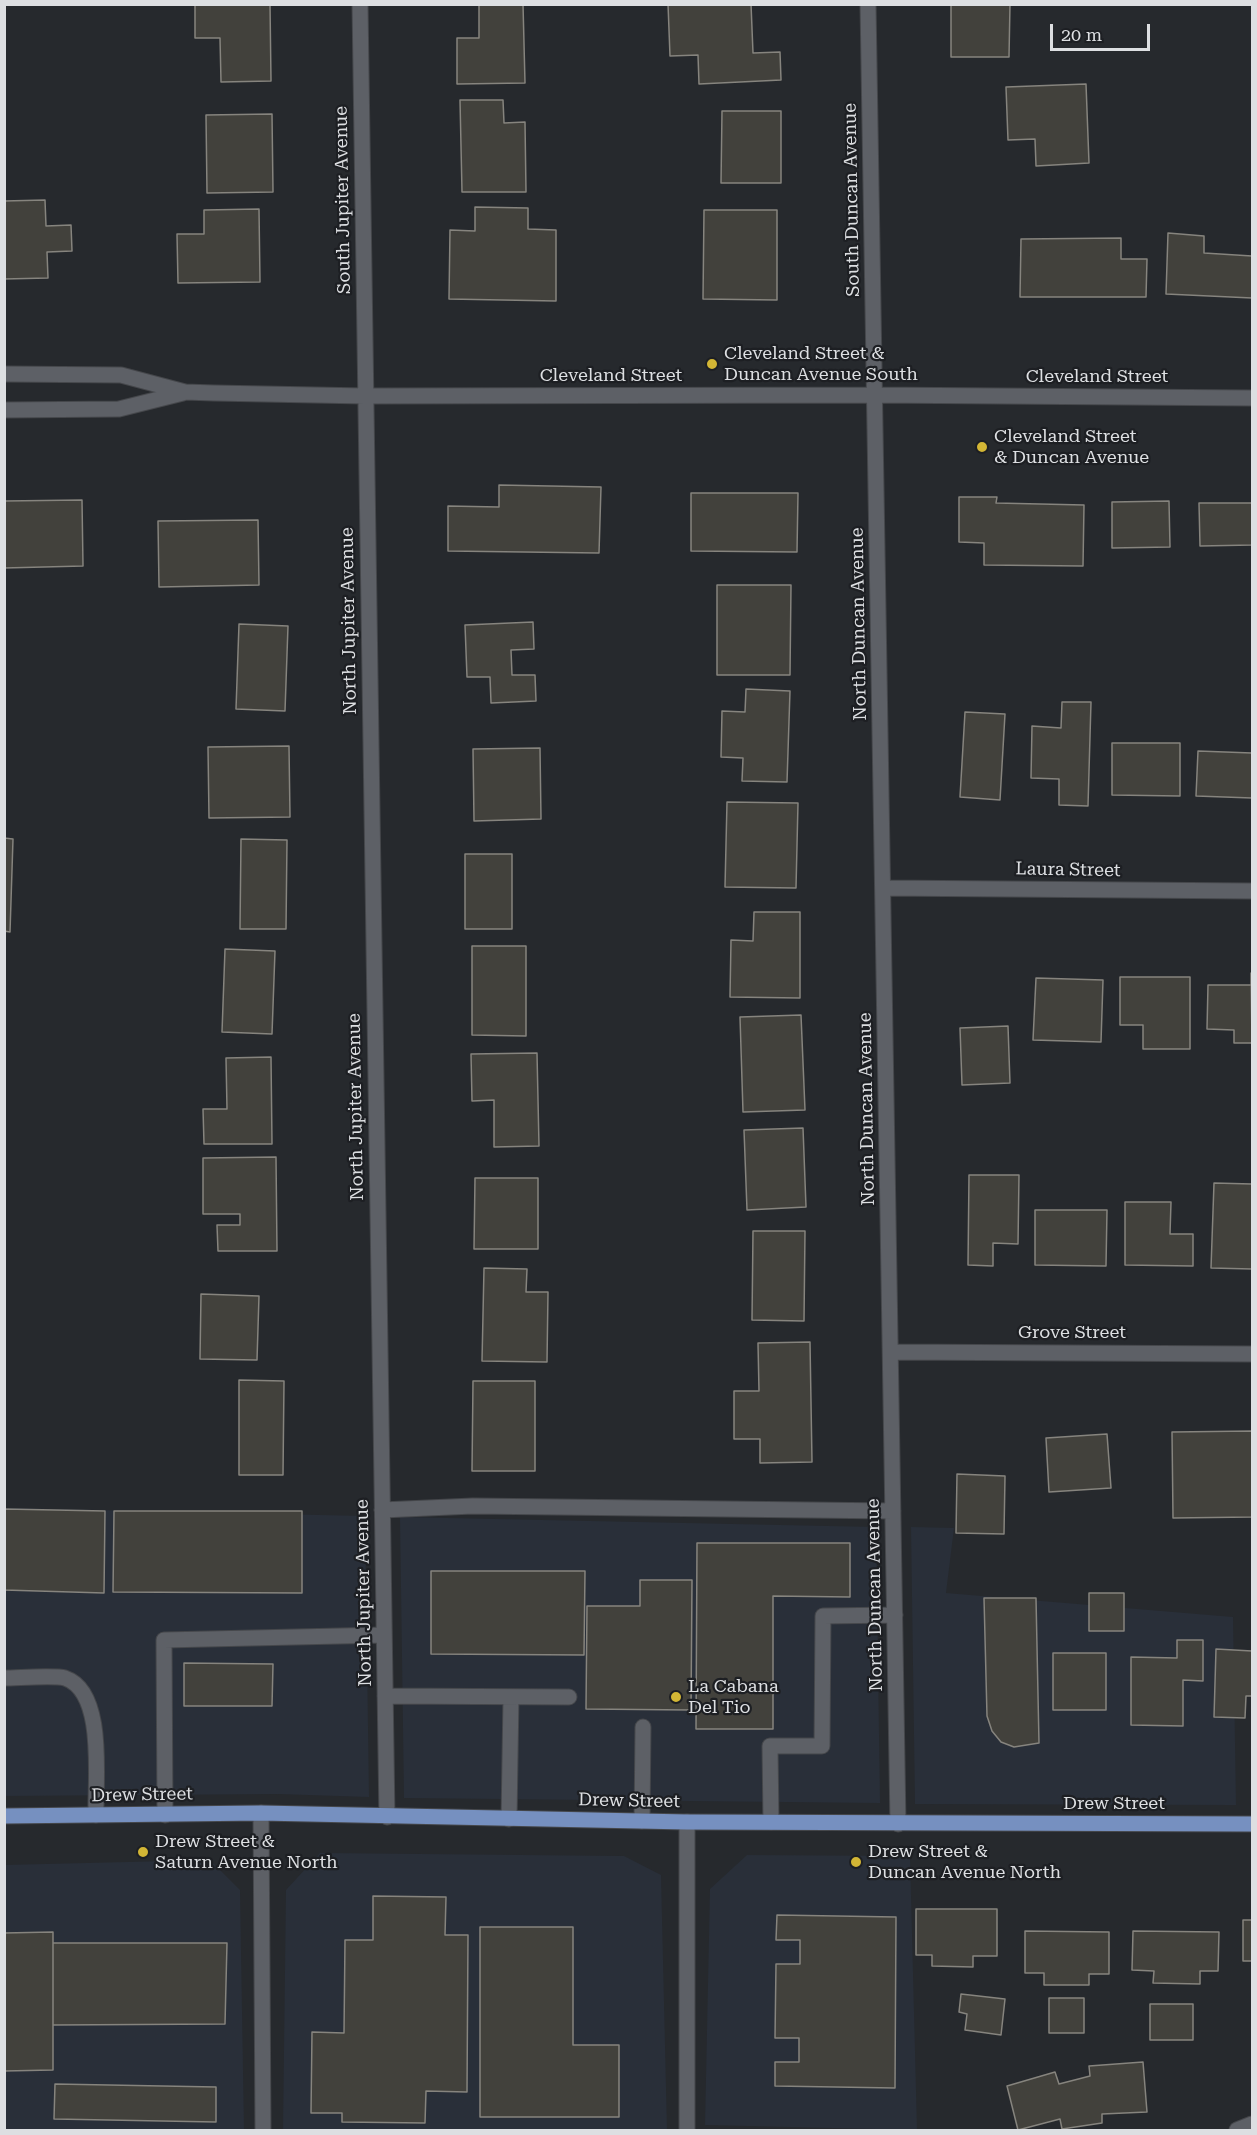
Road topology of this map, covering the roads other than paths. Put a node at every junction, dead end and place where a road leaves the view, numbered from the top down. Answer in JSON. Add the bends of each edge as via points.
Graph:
{"nodes":[{"id":1,"x":360,"y":4,"type":"edge"},
{"id":2,"x":868,"y":4,"type":"edge"},
{"id":3,"x":4,"y":374,"type":"edge"},
{"id":4,"x":185,"y":393,"type":"junction"},
{"id":5,"x":875,"y":395,"type":"junction"},
{"id":6,"x":365,"y":396,"type":"junction"},
{"id":7,"x":1252,"y":398,"type":"edge"},
{"id":8,"x":4,"y":410,"type":"edge"},
{"id":9,"x":883,"y":888,"type":"junction"},
{"id":10,"x":1252,"y":891,"type":"edge"},
{"id":11,"x":891,"y":1352,"type":"junction"},
{"id":12,"x":1252,"y":1354,"type":"edge"},
{"id":13,"x":382,"y":1510,"type":"junction"},
{"id":14,"x":893,"y":1511,"type":"junction"},
{"id":15,"x":895,"y":1615,"type":"junction"},
{"id":16,"x":384,"y":1635,"type":"junction"},
{"id":17,"x":4,"y":1678,"type":"edge"},
{"id":18,"x":385,"y":1696,"type":"junction"},
{"id":19,"x":511,"y":1697,"type":"junction"},
{"id":20,"x":569,"y":1698,"type":"dead end"},
{"id":21,"x":643,"y":1727,"type":"dead end"},
{"id":22,"x":261,"y":1814,"type":"junction"},
{"id":23,"x":96,"y":1815,"type":"junction"},
{"id":24,"x":165,"y":1815,"type":"junction"},
{"id":25,"x":4,"y":1816,"type":"edge"},
{"id":26,"x":387,"y":1817,"type":"junction"},
{"id":27,"x":509,"y":1819,"type":"junction"},
{"id":28,"x":642,"y":1821,"type":"junction"},
{"id":29,"x":687,"y":1822,"type":"junction"},
{"id":30,"x":771,"y":1822,"type":"junction"},
{"id":31,"x":898,"y":1824,"type":"junction"},
{"id":32,"x":1252,"y":1824,"type":"edge"},
{"id":33,"x":1252,"y":2124,"type":"edge"},
{"id":34,"x":263,"y":2130,"type":"edge"},
{"id":35,"x":687,"y":2130,"type":"edge"},
{"id":36,"x":1237,"y":2130,"type":"edge"}],
"edges":[{"from":1,"to":6,"type":"street","name":"South Jupiter Avenue"},
{"from":2,"to":5,"type":"street","name":"South Duncan Avenue"},
{"from":3,"to":4,"type":"street","name":"Cleveland Street","via":[[121,375]]},
{"from":4,"to":6,"type":"street","name":"Cleveland Street"},
{"from":4,"to":8,"type":"street","name":"Cleveland Street","via":[[119,409]]},
{"from":5,"to":6,"type":"street","name":"Cleveland Street"},
{"from":5,"to":7,"type":"street","name":"Cleveland Street"},
{"from":5,"to":9,"type":"street","name":"North Duncan Avenue"},
{"from":6,"to":13,"type":"street","name":"North Jupiter Avenue"},
{"from":9,"to":10,"type":"street","name":"Laura Street"},
{"from":9,"to":11,"type":"street","name":"North Duncan Avenue"},
{"from":11,"to":12,"type":"street","name":"Grove Street"},
{"from":11,"to":14,"type":"street","name":"North Duncan Avenue"},
{"from":13,"to":14,"type":"street","via":[[484,1506]]},
{"from":13,"to":16,"type":"street","name":"North Jupiter Avenue"},
{"from":14,"to":15,"type":"street","name":"North Duncan Avenue"},
{"from":15,"to":30,"type":"street","via":[[823,1616],[822,1746],[770,1746]]},
{"from":15,"to":31,"type":"street","name":"North Duncan Avenue"},
{"from":16,"to":18,"type":"street","name":"North Jupiter Avenue"},
{"from":16,"to":24,"type":"street","via":[[164,1640]]},
{"from":17,"to":23,"type":"street","via":[[65,1678],[86,1696],[94,1721]]},
{"from":18,"to":19,"type":"street"},
{"from":18,"to":26,"type":"street","name":"North Jupiter Avenue"},
{"from":19,"to":20,"type":"street"},
{"from":19,"to":27,"type":"street"},
{"from":21,"to":28,"type":"street"},
{"from":22,"to":24,"type":"main road","name":"Drew Street"},
{"from":22,"to":26,"type":"main road","name":"Drew Street"},
{"from":22,"to":34,"type":"street"},
{"from":23,"to":24,"type":"main road","name":"Drew Street"},
{"from":23,"to":25,"type":"main road","name":"Drew Street"},
{"from":26,"to":27,"type":"main road","name":"Drew Street"},
{"from":27,"to":28,"type":"main road","name":"Drew Street"},
{"from":28,"to":29,"type":"main road","name":"Drew Street"},
{"from":29,"to":30,"type":"main road","name":"Drew Street"},
{"from":29,"to":35,"type":"street"},
{"from":30,"to":31,"type":"main road","name":"Drew Street"},
{"from":31,"to":32,"type":"main road","name":"Drew Street"},
{"from":33,"to":36,"type":"street"}]}
